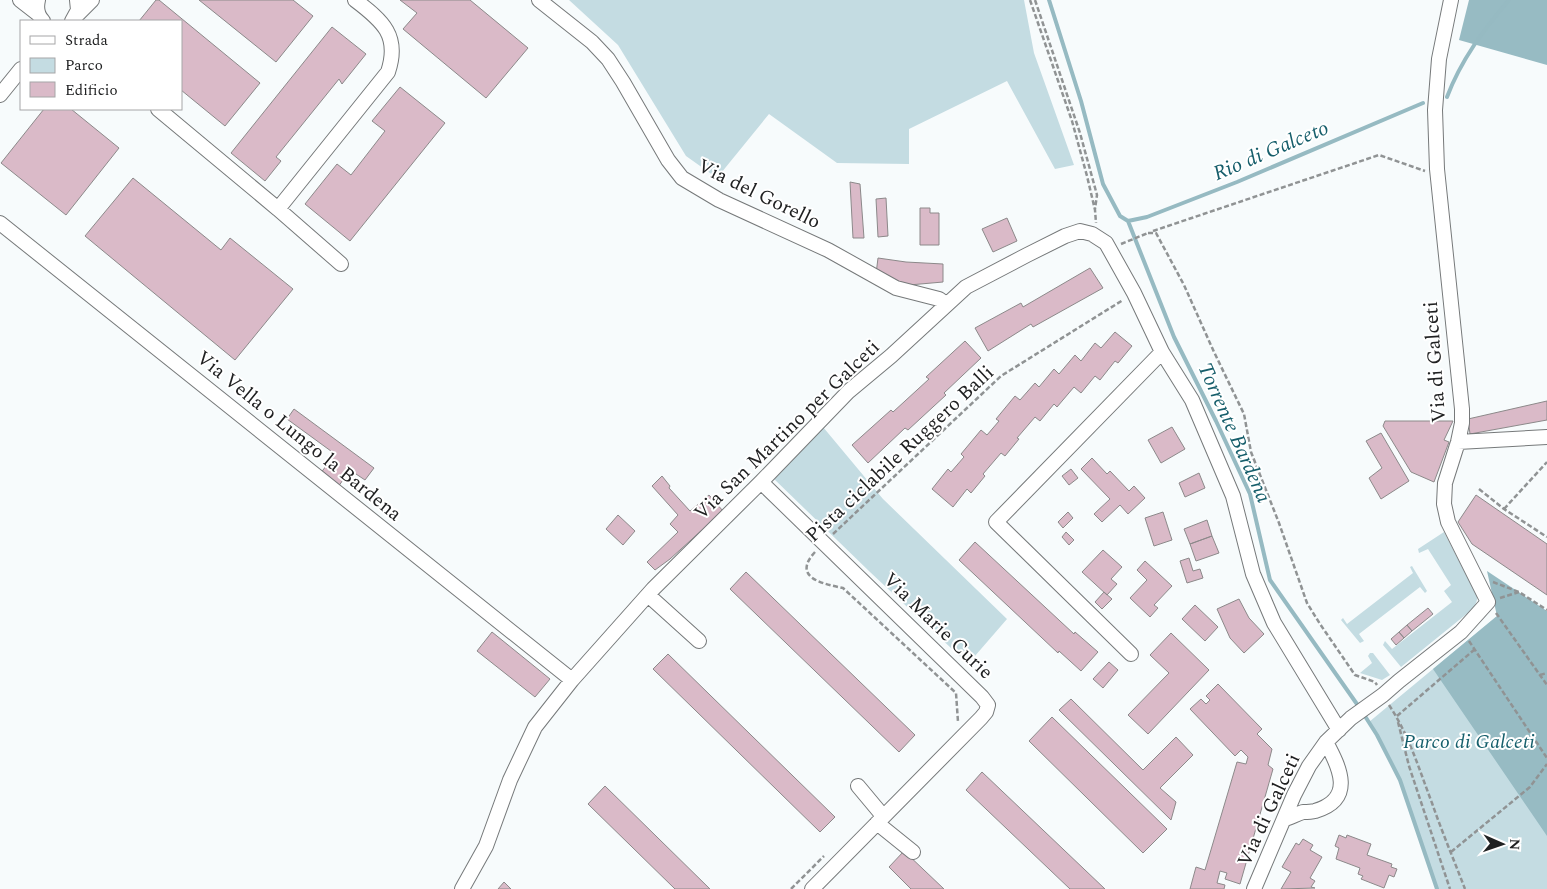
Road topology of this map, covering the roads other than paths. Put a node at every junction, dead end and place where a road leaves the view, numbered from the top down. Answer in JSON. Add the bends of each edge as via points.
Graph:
{"nodes":[{"id":1,"x":20,"y":0,"type":"edge"},
{"id":2,"x":77,"y":0,"type":"edge"},
{"id":3,"x":92,"y":0,"type":"edge"},
{"id":4,"x":355,"y":0,"type":"edge"},
{"id":5,"x":540,"y":0,"type":"edge"},
{"id":6,"x":1451,"y":0,"type":"edge"},
{"id":7,"x":39,"y":12,"type":"edge"},
{"id":8,"x":74,"y":19,"type":"edge"},
{"id":9,"x":20,"y":70,"type":"edge"},
{"id":10,"x":0,"y":95,"type":"edge"},
{"id":11,"x":159,"y":110,"type":"edge"},
{"id":12,"x":278,"y":209,"type":"junction"},
{"id":13,"x":0,"y":223,"type":"edge"},
{"id":14,"x":341,"y":264,"type":"dead end"},
{"id":15,"x":946,"y":304,"type":"junction"},
{"id":16,"x":1162,"y":352,"type":"junction"},
{"id":17,"x":1547,"y":438,"type":"edge"},
{"id":18,"x":1458,"y":442,"type":"junction"},
{"id":19,"x":761,"y":482,"type":"junction"},
{"id":20,"x":648,"y":595,"type":"junction"},
{"id":21,"x":699,"y":641,"type":"dead end"},
{"id":22,"x":1130,"y":654,"type":"dead end"},
{"id":23,"x":572,"y":680,"type":"junction"},
{"id":24,"x":1339,"y":730,"type":"junction"},
{"id":25,"x":1326,"y":742,"type":"junction"},
{"id":26,"x":858,"y":786,"type":"dead end"},
{"id":27,"x":1285,"y":819,"type":"junction"},
{"id":28,"x":880,"y":820,"type":"junction"},
{"id":29,"x":914,"y":852,"type":"dead end"},
{"id":30,"x":462,"y":889,"type":"edge"},
{"id":31,"x":812,"y":889,"type":"edge"},
{"id":32,"x":1254,"y":889,"type":"edge"}],
"edges":[{"from":1,"to":7,"type":"street"},
{"from":2,"to":8,"type":"street","via":[[78,10]]},
{"from":3,"to":8,"type":"street"},
{"from":4,"to":12,"type":"street","via":[[389,32],[392,60],[388,72]]},
{"from":5,"to":15,"type":"street","name":"Via del Gorello","via":[[608,59],[682,178],[719,200],[828,250],[896,288],[939,299]]},
{"from":6,"to":18,"type":"street","name":"Via di Galceti","via":[[1439,59],[1435,110],[1437,169],[1462,409]]},
{"from":9,"to":10,"type":"street"},
{"from":11,"to":12,"type":"street"},
{"from":12,"to":14,"type":"street"},
{"from":13,"to":23,"type":"street","name":"Via Vella o Lungo la Bardena"},
{"from":15,"to":16,"type":"street","name":"Via San Martino per Galceti","via":[[966,287],[1080,231],[1106,243]]},
{"from":15,"to":19,"type":"street","name":"Via San Martino per Galceti","via":[[849,391]]},
{"from":16,"to":22,"type":"street","via":[[996,522]]},
{"from":16,"to":24,"type":"street","name":"Via San Martino per Galceti","via":[[1192,400],[1233,496],[1253,574],[1274,623]]},
{"from":17,"to":18,"type":"street"},
{"from":18,"to":24,"type":"street","name":"Via di Galceti","via":[[1445,482],[1444,504],[1448,522],[1488,602],[1461,632]]},
{"from":19,"to":20,"type":"street","name":"Via San Martino per Galceti"},
{"from":19,"to":28,"type":"street","name":"Via Marie Curie","via":[[988,706],[981,718]]},
{"from":20,"to":21,"type":"street"},
{"from":20,"to":23,"type":"street","name":"Via San Martino per Galceti"},
{"from":23,"to":30,"type":"street","name":"Via San Martino per Galceti","via":[[534,727],[486,846]]},
{"from":24,"to":25,"type":"street","name":"Via di Galceti"},
{"from":25,"to":27,"type":"street","name":"Via di Galceti","via":[[1294,794]]},
{"from":25,"to":27,"type":"street","via":[[1340,771],[1340,790],[1324,807]]},
{"from":26,"to":28,"type":"street"},
{"from":27,"to":32,"type":"street","name":"Via di Galceti"},
{"from":28,"to":29,"type":"street"},
{"from":28,"to":31,"type":"street","name":"Via Marie Curie"}]}
